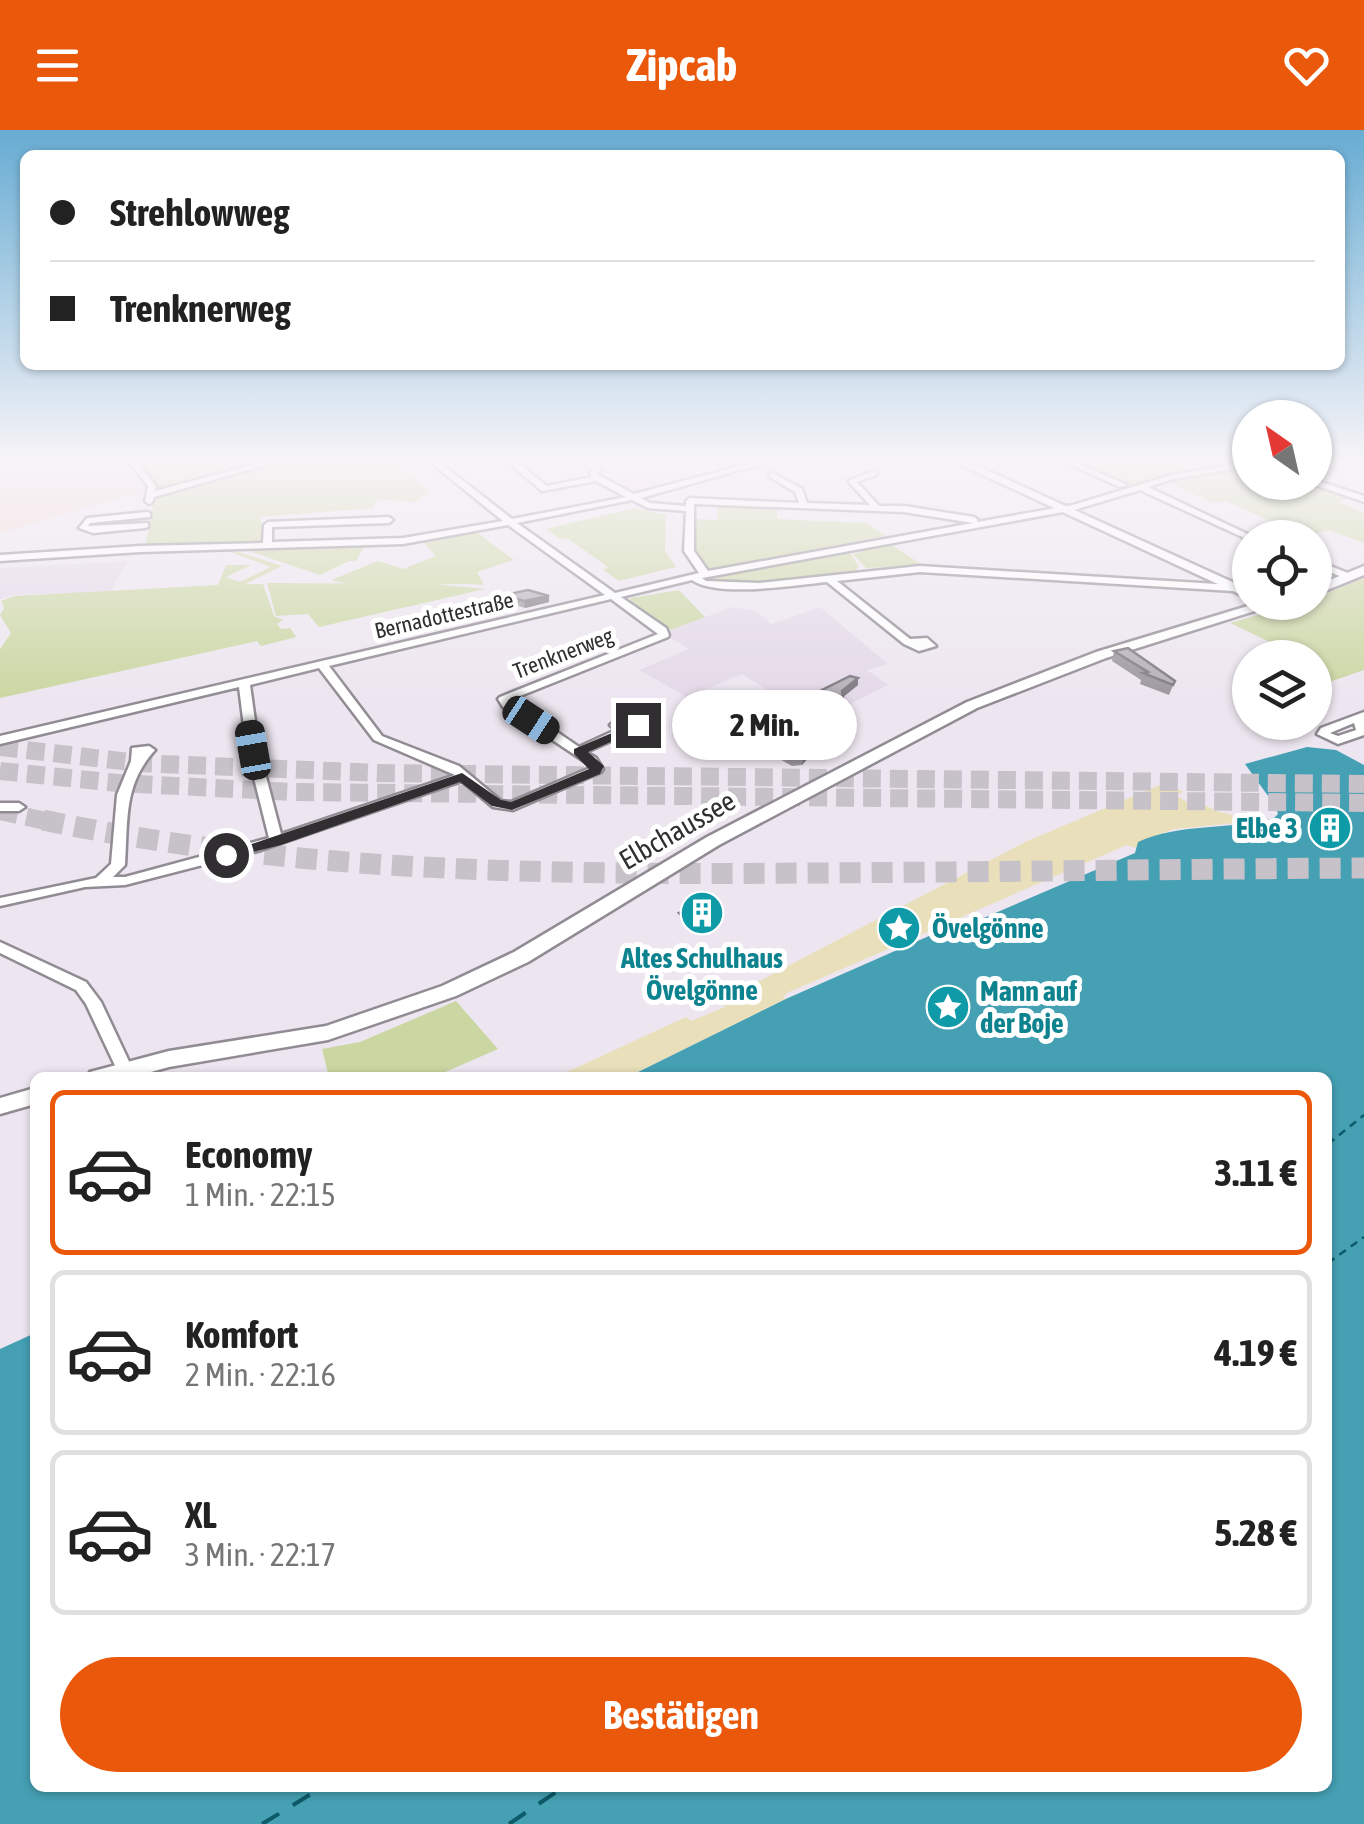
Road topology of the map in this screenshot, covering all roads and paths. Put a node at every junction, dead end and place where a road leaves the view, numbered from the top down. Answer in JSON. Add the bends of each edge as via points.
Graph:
{"nodes":[{"id":1,"x":142,"y":541,"type":"edge"},
{"id":2,"x":400,"y":541,"type":"edge"},
{"id":3,"x":537,"y":541,"type":"edge"},
{"id":4,"x":689,"y":541,"type":"edge"},
{"id":5,"x":879,"y":541,"type":"edge"},
{"id":6,"x":1137,"y":541,"type":"edge"},
{"id":7,"x":1143,"y":541,"type":"edge"},
{"id":8,"x":268,"y":544,"type":"joint"},
{"id":9,"x":140,"y":549,"type":"junction"},
{"id":10,"x":0,"y":558,"type":"edge"},
{"id":11,"x":1332,"y":570,"type":"edge"},
{"id":12,"x":1364,"y":570,"type":"edge"},
{"id":13,"x":700,"y":576,"type":"junction"},
{"id":14,"x":1350,"y":577,"type":"junction"},
{"id":15,"x":828,"y":578,"type":"junction"},
{"id":16,"x":1232,"y":580,"type":"edge"},
{"id":17,"x":1332,"y":584,"type":"edge"},
{"id":18,"x":1232,"y":587,"type":"edge"},
{"id":19,"x":1232,"y":588,"type":"edge"},
{"id":20,"x":615,"y":597,"type":"junction"},
{"id":21,"x":1232,"y":615,"type":"edge"},
{"id":22,"x":908,"y":642,"type":"dead end"},
{"id":23,"x":321,"y":663,"type":"junction"},
{"id":24,"x":244,"y":681,"type":"junction"},
{"id":25,"x":625,"y":731,"type":"dead end"},
{"id":26,"x":0,"y":740,"type":"edge"},
{"id":27,"x":578,"y":752,"type":"junction"},
{"id":28,"x":137,"y":761,"type":"dead end"},
{"id":29,"x":462,"y":777,"type":"junction"},
{"id":30,"x":0,"y":807,"type":"edge"},
{"id":31,"x":19,"y":808,"type":"dead end"},
{"id":32,"x":276,"y":842,"type":"junction"},
{"id":33,"x":99,"y":883,"type":"junction"},
{"id":34,"x":0,"y":906,"type":"edge"},
{"id":35,"x":0,"y":947,"type":"edge"},
{"id":36,"x":125,"y":1070,"type":"junction"},
{"id":37,"x":118,"y":1072,"type":"edge"},
{"id":38,"x":30,"y":1097,"type":"edge"},
{"id":39,"x":0,"y":1106,"type":"edge"}],
"edges":[{"from":1,"to":9,"type":"street"},
{"from":2,"to":8,"type":"street"},
{"from":3,"to":20,"type":"street"},
{"from":4,"to":13,"type":"street"},
{"from":5,"to":13,"type":"street","name":"Bernadottestraße"},
{"from":6,"to":18,"type":"main road"},
{"from":7,"to":16,"type":"main road"},
{"from":8,"to":9,"type":"street"},
{"from":9,"to":10,"type":"street"},
{"from":11,"to":14,"type":"street"},
{"from":12,"to":14,"type":"main road"},
{"from":13,"to":15,"type":"street","via":[[704,584],[759,586]]},
{"from":13,"to":20,"type":"street","name":"Bernadottestraße"},
{"from":14,"to":17,"type":"main road"},
{"from":15,"to":19,"type":"street","via":[[913,569]]},
{"from":15,"to":22,"type":"street"},
{"from":20,"to":23,"type":"street","name":"Bernadottestraße"},
{"from":20,"to":27,"type":"street","name":"Trenknerweg","via":[[664,636],[504,699]]},
{"from":21,"to":36,"type":"main road","name":"Elbchaussee","via":[[978,702],[713,841],[521,958],[448,991],[341,1030]]},
{"from":23,"to":24,"type":"street","name":"Bernadottestraße"},
{"from":23,"to":29,"type":"street","via":[[378,738]]},
{"from":24,"to":26,"type":"street","name":"Bernadottestraße"},
{"from":24,"to":32,"type":"street"},
{"from":25,"to":27,"type":"street"},
{"from":27,"to":29,"type":"street","via":[[595,771],[512,806],[497,804]]},
{"from":28,"to":33,"type":"street","via":[[123,794],[118,865]]},
{"from":29,"to":32,"type":"street"},
{"from":30,"to":31,"type":"street"},
{"from":32,"to":33,"type":"street"},
{"from":33,"to":34,"type":"street","via":[[70,895]]},
{"from":35,"to":36,"type":"street","via":[[81,986]]},
{"from":36,"to":37,"type":"main road","name":"Elbchaussee"},
{"from":38,"to":39,"type":"main road"}]}
